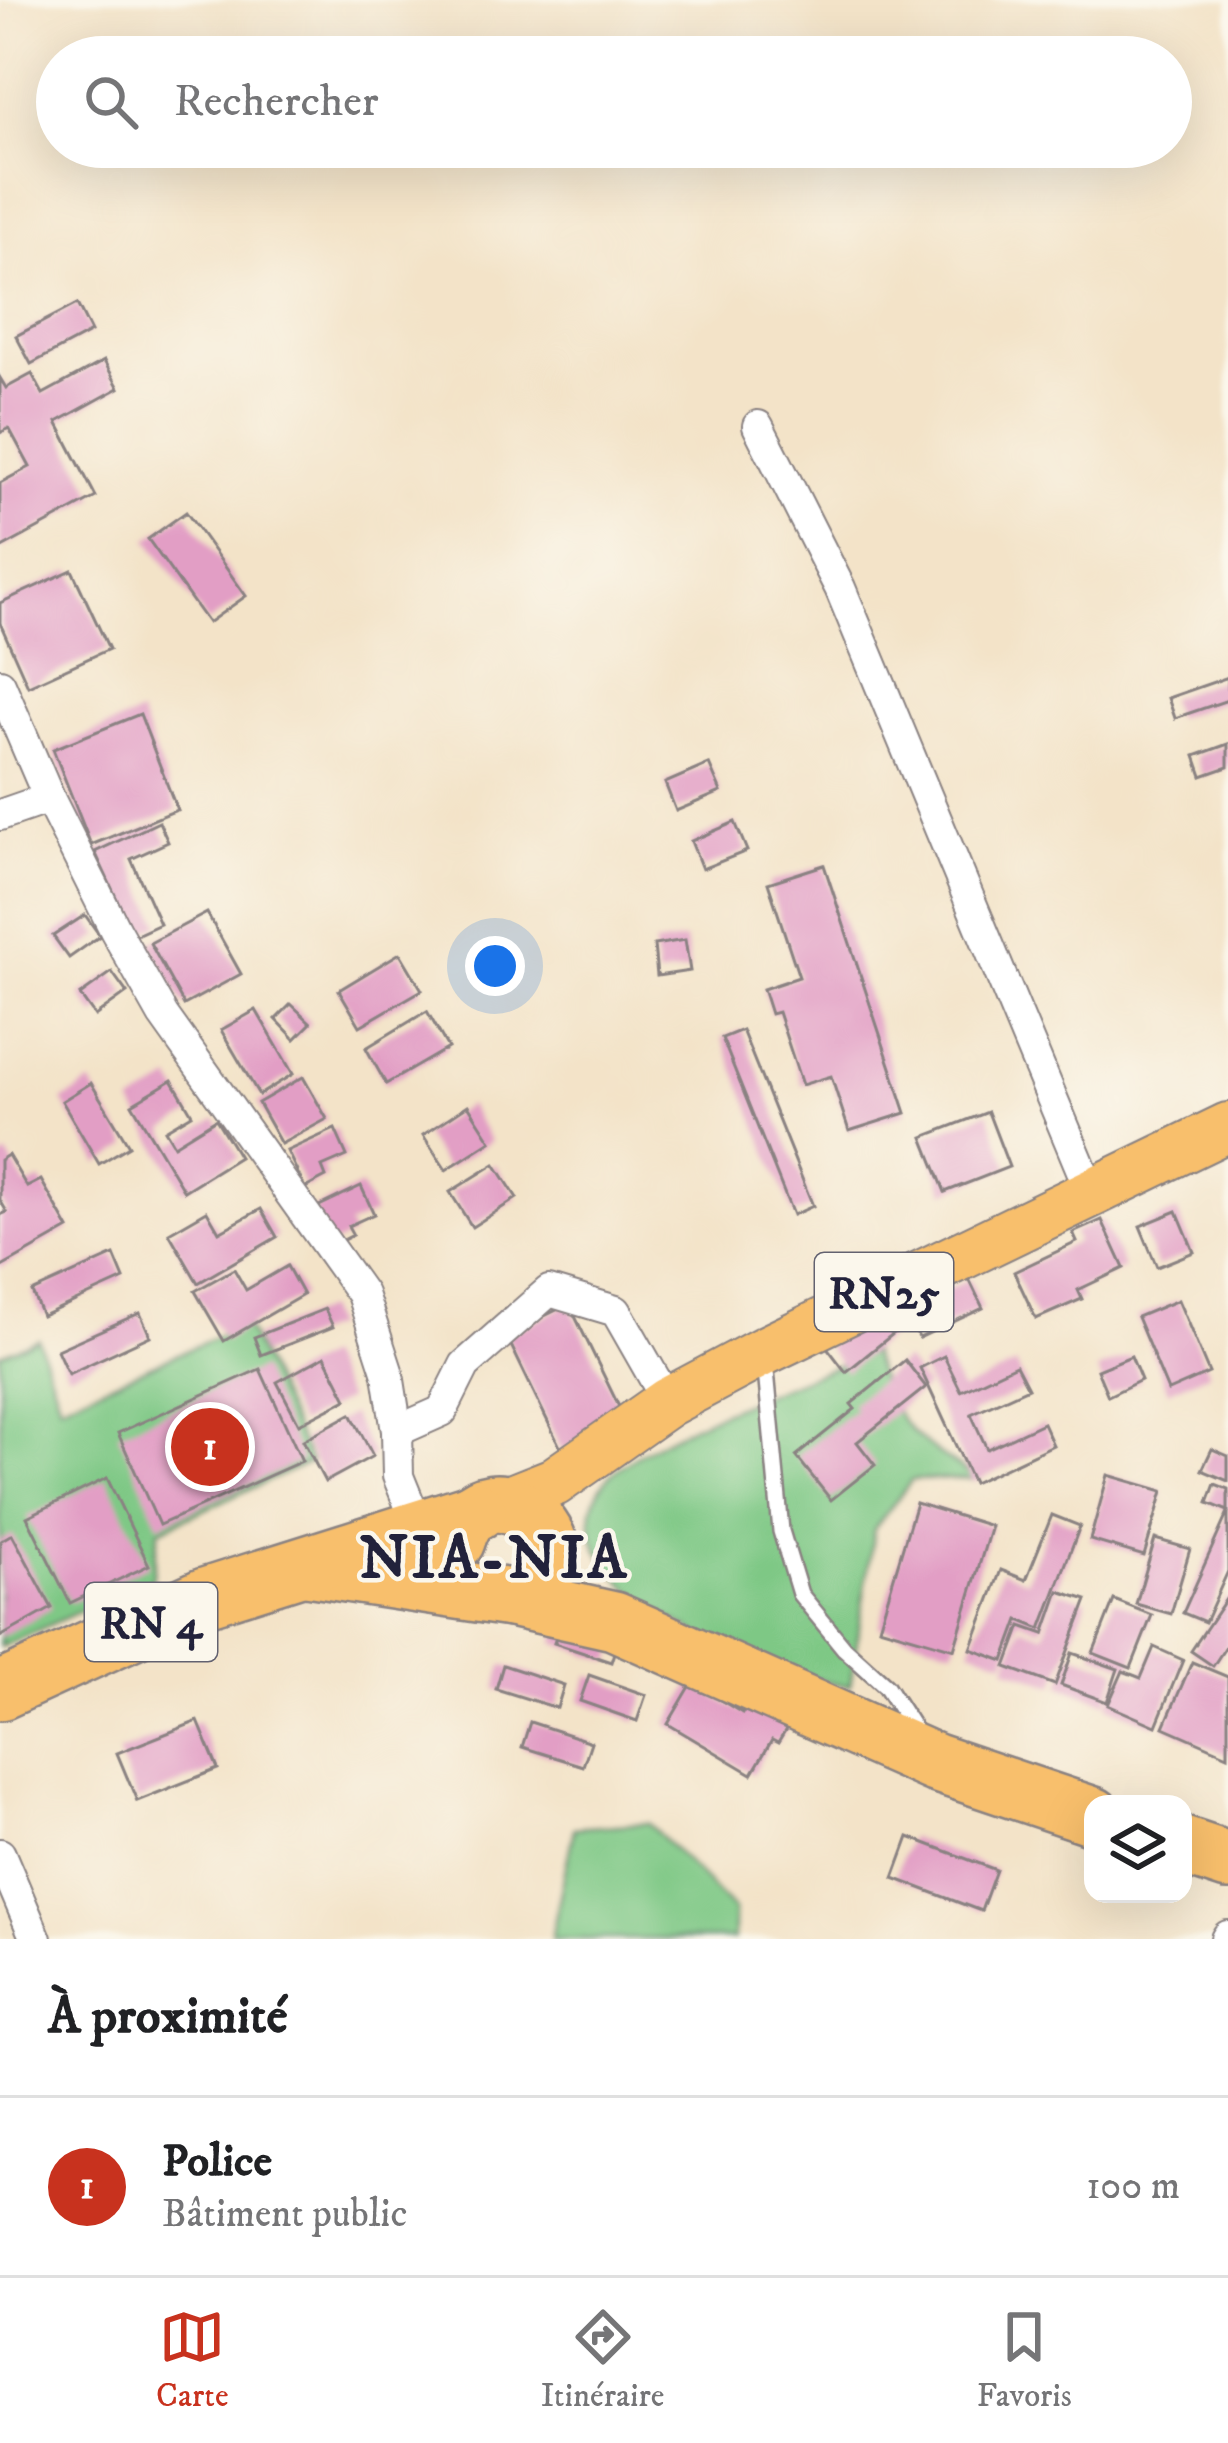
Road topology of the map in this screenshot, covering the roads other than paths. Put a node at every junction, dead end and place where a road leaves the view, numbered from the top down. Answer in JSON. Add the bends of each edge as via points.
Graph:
{"nodes":[{"id":1,"x":758,"y":426,"type":"dead end"},
{"id":2,"x":0,"y":684,"type":"edge"},
{"id":3,"x":49,"y":798,"type":"junction"},
{"id":4,"x":0,"y":815,"type":"edge"},
{"id":5,"x":1228,"y":1127,"type":"edge"},
{"id":6,"x":1091,"y":1192,"type":"junction"},
{"id":7,"x":764,"y":1351,"type":"junction"},
{"id":8,"x":668,"y":1402,"type":"junction"},
{"id":9,"x":397,"y":1431,"type":"junction"},
{"id":10,"x":554,"y":1481,"type":"junction"},
{"id":11,"x":489,"y":1507,"type":"junction"},
{"id":12,"x":419,"y":1528,"type":"junction"},
{"id":13,"x":549,"y":1547,"type":"junction"},
{"id":14,"x":307,"y":1567,"type":"junction"},
{"id":15,"x":499,"y":1598,"type":"junction"},
{"id":16,"x":614,"y":1621,"type":"junction"},
{"id":17,"x":0,"y":1691,"type":"edge"},
{"id":18,"x":934,"y":1763,"type":"junction"},
{"id":19,"x":1084,"y":1813,"type":"edge"},
{"id":20,"x":1192,"y":1849,"type":"edge"},
{"id":21,"x":0,"y":1854,"type":"edge"},
{"id":22,"x":1228,"y":1862,"type":"edge"},
{"id":23,"x":36,"y":1939,"type":"edge"}],
"edges":[{"from":1,"to":6,"type":"street","via":[[840,588]]},
{"from":2,"to":3,"type":"street"},
{"from":3,"to":4,"type":"street"},
{"from":3,"to":9,"type":"street","via":[[163,1015],[362,1294]]},
{"from":5,"to":6,"type":"main road","number":"RN25"},
{"from":6,"to":7,"type":"main road","number":"RN25"},
{"from":7,"to":8,"type":"main road","number":"RN25"},
{"from":7,"to":18,"type":"lane","via":[[781,1531],[800,1594],[886,1686]]},
{"from":8,"to":9,"type":"street","via":[[616,1310],[548,1291],[465,1365],[442,1411]]},
{"from":8,"to":10,"type":"main road","number":"RN25"},
{"from":9,"to":12,"type":"street","via":[[398,1476]]},
{"from":10,"to":11,"type":"main road","number":"RN25"},
{"from":10,"to":13,"type":"main road"},
{"from":11,"to":12,"type":"highway","number":"RN 4"},
{"from":11,"to":13,"type":"highway","via":[[526,1511]]},
{"from":11,"to":15,"type":"highway","via":[[459,1531],[454,1557],[465,1582]]},
{"from":12,"to":14,"type":"highway","number":"RN 4"},
{"from":13,"to":15,"type":"highway","via":[[537,1584]]},
{"from":13,"to":16,"type":"highway","number":"RN 4"},
{"from":14,"to":15,"type":"highway","number":"RN 4"},
{"from":14,"to":17,"type":"highway","number":"RN 4","via":[[205,1598]]},
{"from":15,"to":16,"type":"highway","number":"RN 4"},
{"from":16,"to":18,"type":"highway","number":"RN 4"},
{"from":18,"to":19,"type":"highway","number":"RN 4"},
{"from":20,"to":22,"type":"highway"},
{"from":21,"to":23,"type":"street"}]}
